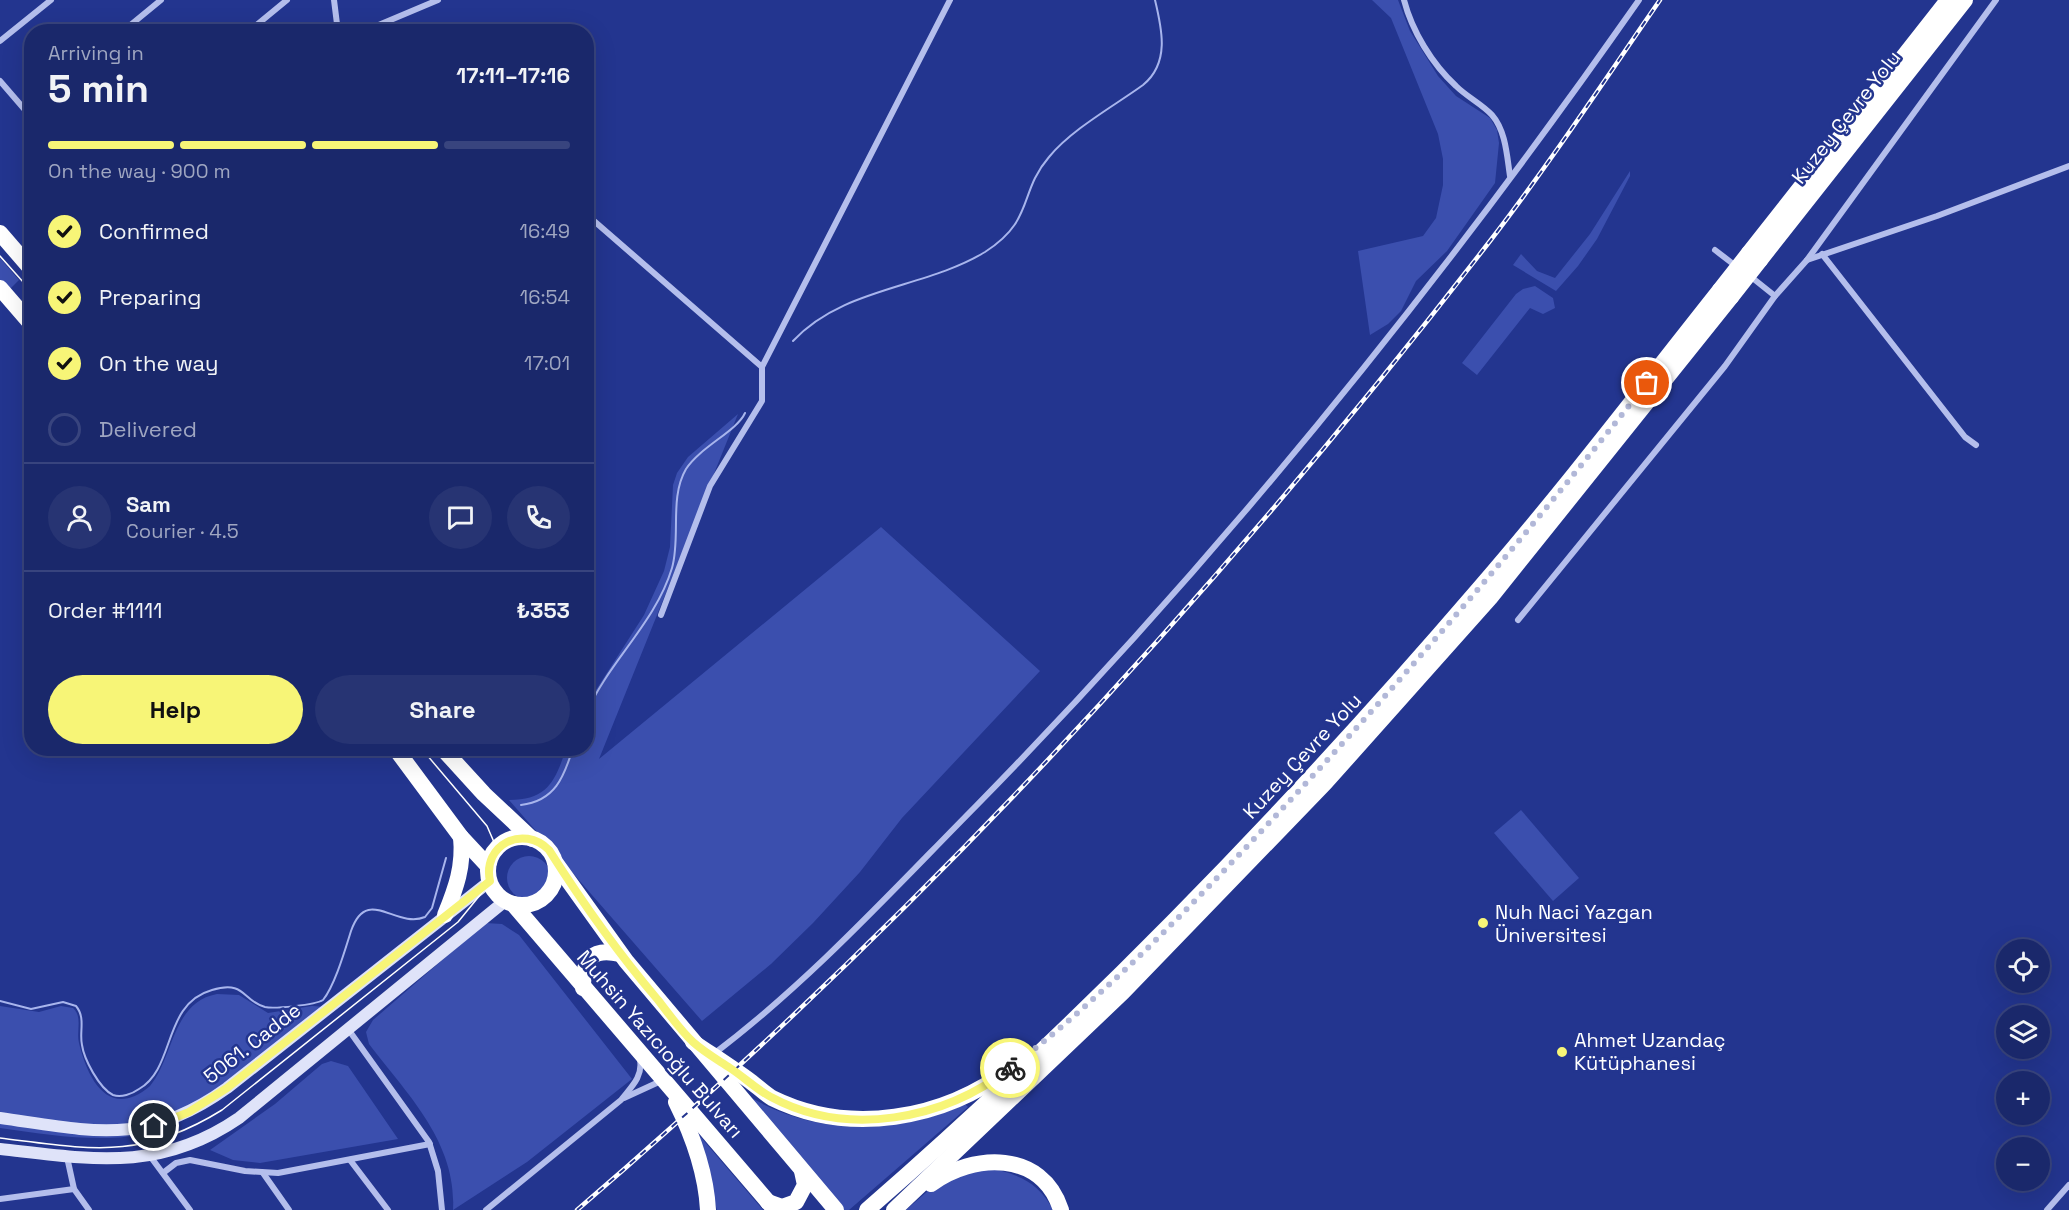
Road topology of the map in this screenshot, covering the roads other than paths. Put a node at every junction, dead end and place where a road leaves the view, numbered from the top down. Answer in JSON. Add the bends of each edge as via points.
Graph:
{"nodes":[{"id":1,"x":51,"y":0,"type":"edge"},
{"id":2,"x":160,"y":0,"type":"edge"},
{"id":3,"x":287,"y":0,"type":"edge"},
{"id":4,"x":334,"y":0,"type":"edge"},
{"id":5,"x":438,"y":0,"type":"edge"},
{"id":6,"x":950,"y":0,"type":"edge"},
{"id":7,"x":1404,"y":0,"type":"edge"},
{"id":8,"x":1639,"y":0,"type":"edge"},
{"id":9,"x":1948,"y":0,"type":"edge"},
{"id":10,"x":1965,"y":0,"type":"edge"},
{"id":11,"x":1996,"y":0,"type":"edge"},
{"id":12,"x":132,"y":24,"type":"edge"},
{"id":13,"x":258,"y":24,"type":"edge"},
{"id":14,"x":337,"y":24,"type":"edge"},
{"id":15,"x":386,"y":24,"type":"edge"},
{"id":16,"x":0,"y":42,"type":"edge"},
{"id":17,"x":0,"y":81,"type":"edge"},
{"id":18,"x":24,"y":103,"type":"edge"},
{"id":19,"x":2069,"y":166,"type":"edge"},
{"id":20,"x":1510,"y":176,"type":"junction"},
{"id":21,"x":594,"y":221,"type":"edge"},
{"id":22,"x":0,"y":234,"type":"edge"},
{"id":23,"x":1715,"y":250,"type":"dead end"},
{"id":24,"x":1822,"y":254,"type":"junction"},
{"id":25,"x":1755,"y":256,"type":"junction"},
{"id":26,"x":1807,"y":260,"type":"junction"},
{"id":27,"x":24,"y":261,"type":"edge"},
{"id":28,"x":0,"y":288,"type":"edge"},
{"id":29,"x":1726,"y":293,"type":"junction"},
{"id":30,"x":1775,"y":296,"type":"junction"},
{"id":31,"x":24,"y":316,"type":"edge"},
{"id":32,"x":762,"y":367,"type":"junction"},
{"id":33,"x":1976,"y":445,"type":"dead end"},
{"id":34,"x":660,"y":615,"type":"dead end"},
{"id":35,"x":1518,"y":620,"type":"dead end"},
{"id":36,"x":401,"y":756,"type":"edge"},
{"id":37,"x":449,"y":756,"type":"edge"},
{"id":38,"x":461,"y":837,"type":"junction"},
{"id":39,"x":532,"y":839,"type":"junction"},
{"id":40,"x":555,"y":862,"type":"junction"},
{"id":41,"x":489,"y":874,"type":"junction"},
{"id":42,"x":509,"y":902,"type":"junction"},
{"id":43,"x":445,"y":915,"type":"junction"},
{"id":44,"x":620,"y":954,"type":"junction"},
{"id":45,"x":1133,"y":961,"type":"junction"},
{"id":46,"x":583,"y":988,"type":"junction"},
{"id":47,"x":348,"y":1029,"type":"junction"},
{"id":48,"x":693,"y":1042,"type":"junction"},
{"id":49,"x":639,"y":1052,"type":"junction"},
{"id":50,"x":712,"y":1055,"type":"junction"},
{"id":51,"x":664,"y":1080,"type":"junction"},
{"id":52,"x":621,"y":1100,"type":"junction"},
{"id":53,"x":0,"y":1118,"type":"edge"},
{"id":54,"x":430,"y":1144,"type":"junction"},
{"id":55,"x":0,"y":1149,"type":"edge"},
{"id":56,"x":150,"y":1156,"type":"junction"},
{"id":57,"x":67,"y":1157,"type":"junction"},
{"id":58,"x":350,"y":1160,"type":"junction"},
{"id":59,"x":802,"y":1171,"type":"junction"},
{"id":60,"x":162,"y":1173,"type":"junction"},
{"id":61,"x":263,"y":1173,"type":"junction"},
{"id":62,"x":2069,"y":1185,"type":"edge"},
{"id":63,"x":74,"y":1189,"type":"junction"},
{"id":64,"x":0,"y":1199,"type":"edge"},
{"id":65,"x":772,"y":1206,"type":"edge"},
{"id":66,"x":868,"y":1209,"type":"edge"},
{"id":67,"x":89,"y":1210,"type":"edge"},
{"id":68,"x":190,"y":1210,"type":"edge"},
{"id":69,"x":289,"y":1210,"type":"edge"},
{"id":70,"x":388,"y":1210,"type":"edge"},
{"id":71,"x":442,"y":1210,"type":"edge"},
{"id":72,"x":486,"y":1210,"type":"edge"},
{"id":73,"x":708,"y":1210,"type":"edge"},
{"id":74,"x":836,"y":1210,"type":"edge"},
{"id":75,"x":895,"y":1210,"type":"edge"},
{"id":76,"x":1061,"y":1210,"type":"edge"},
{"id":77,"x":2047,"y":1210,"type":"edge"}],
"edges":[{"from":1,"to":16,"type":"street"},
{"from":2,"to":12,"type":"street"},
{"from":3,"to":13,"type":"street"},
{"from":4,"to":14,"type":"street"},
{"from":5,"to":15,"type":"street"},
{"from":6,"to":32,"type":"street"},
{"from":7,"to":20,"type":"street","via":[[1412,24],[1429,53],[1455,85],[1493,116],[1505,142]]},
{"from":8,"to":20,"type":"street"},
{"from":9,"to":25,"type":"highway","name":"Kuzey Çevre Yolu"},
{"from":10,"to":25,"type":"highway","name":"Kuzey Çevre Yolu"},
{"from":11,"to":26,"type":"street"},
{"from":17,"to":18,"type":"street"},
{"from":19,"to":24,"type":"street"},
{"from":20,"to":50,"type":"street","via":[[1318,426],[1125,650],[888,896],[771,1008]]},
{"from":21,"to":32,"type":"street"},
{"from":22,"to":27,"type":"highway"},
{"from":23,"to":30,"type":"street"},
{"from":24,"to":26,"type":"street"},
{"from":24,"to":33,"type":"street","via":[[1965,437]]},
{"from":25,"to":29,"type":"highway","bridge":true},
{"from":26,"to":30,"type":"street"},
{"from":28,"to":31,"type":"highway"},
{"from":29,"to":45,"type":"highway","name":"Kuzey Çevre Yolu","via":[[1410,668],[1241,852]]},
{"from":29,"to":75,"type":"highway","name":"Kuzey Çevre Yolu","via":[[1490,598],[1325,783],[1123,992]]},
{"from":30,"to":35,"type":"street","via":[[1732,358]]},
{"from":32,"to":34,"type":"street","via":[[762,401],[710,486]]},
{"from":36,"to":38,"type":"highway"},
{"from":37,"to":39,"type":"highway"},
{"from":38,"to":41,"type":"highway"},
{"from":38,"to":43,"type":"highway","via":[[461,873]]},
{"from":39,"to":40,"type":"highway","via":[[549,850]]},
{"from":39,"to":41,"type":"highway","via":[[519,837],[501,844],[491,857]]},
{"from":40,"to":42,"type":"highway","via":[[555,881],[544,897],[526,905]]},
{"from":40,"to":44,"type":"highway","name":"Muhsin Yazıcıoğlu Bulvarı"},
{"from":41,"to":42,"type":"highway","via":[[498,896]]},
{"from":41,"to":43,"type":"street","name":"5061. Cadde"},
{"from":42,"to":46,"type":"highway","name":"Muhsin Yazıcıoğlu Bulvarı"},
{"from":42,"to":47,"type":"street"},
{"from":43,"to":53,"type":"street","name":"5061. Cadde","via":[[227,1088],[178,1118],[141,1129],[106,1132]]},
{"from":44,"to":46,"type":"highway","via":[[602,952],[591,957],[584,968]]},
{"from":44,"to":48,"type":"highway","name":"Muhsin Yazıcıoğlu Bulvarı"},
{"from":45,"to":50,"type":"highway","via":[[996,1079],[969,1096],[915,1113],[869,1119],[807,1112],[769,1096]]},
{"from":45,"to":66,"type":"highway","name":"Kuzey Çevre Yolu","via":[[963,1126]]},
{"from":46,"to":49,"type":"highway","name":"Muhsin Yazıcıoğlu Bulvarı"},
{"from":47,"to":54,"type":"street"},
{"from":47,"to":56,"type":"street","via":[[228,1126],[191,1145]]},
{"from":48,"to":50,"type":"highway"},
{"from":48,"to":59,"type":"highway","name":"Muhsin Yazıcıoğlu Bulvarı"},
{"from":49,"to":51,"type":"highway","name":"Muhsin Yazıcıoğlu Bulvarı"},
{"from":49,"to":52,"type":"street","via":[[642,1069]]},
{"from":51,"to":52,"type":"street"},
{"from":51,"to":65,"type":"highway","name":"Muhsin Yazıcıoğlu Bulvarı"},
{"from":51,"to":73,"type":"highway","via":[[688,1131]]},
{"from":52,"to":72,"type":"street"},
{"from":54,"to":58,"type":"street"},
{"from":54,"to":71,"type":"street","via":[[438,1171]]},
{"from":55,"to":57,"type":"street"},
{"from":56,"to":57,"type":"street","via":[[106,1160]]},
{"from":56,"to":60,"type":"street"},
{"from":57,"to":63,"type":"street"},
{"from":58,"to":61,"type":"street"},
{"from":58,"to":70,"type":"street"},
{"from":59,"to":65,"type":"highway","via":[[806,1185],[796,1202]]},
{"from":59,"to":74,"type":"highway","name":"Muhsin Yazıcıoğlu Bulvarı"},
{"from":60,"to":61,"type":"street","via":[[176,1163],[190,1160]]},
{"from":60,"to":68,"type":"street"},
{"from":61,"to":69,"type":"street"},
{"from":62,"to":77,"type":"street"},
{"from":63,"to":64,"type":"street"},
{"from":63,"to":67,"type":"street"},
{"from":75,"to":76,"type":"highway","via":[[956,1168],[981,1161],[1003,1161],[1039,1177]]}]}
